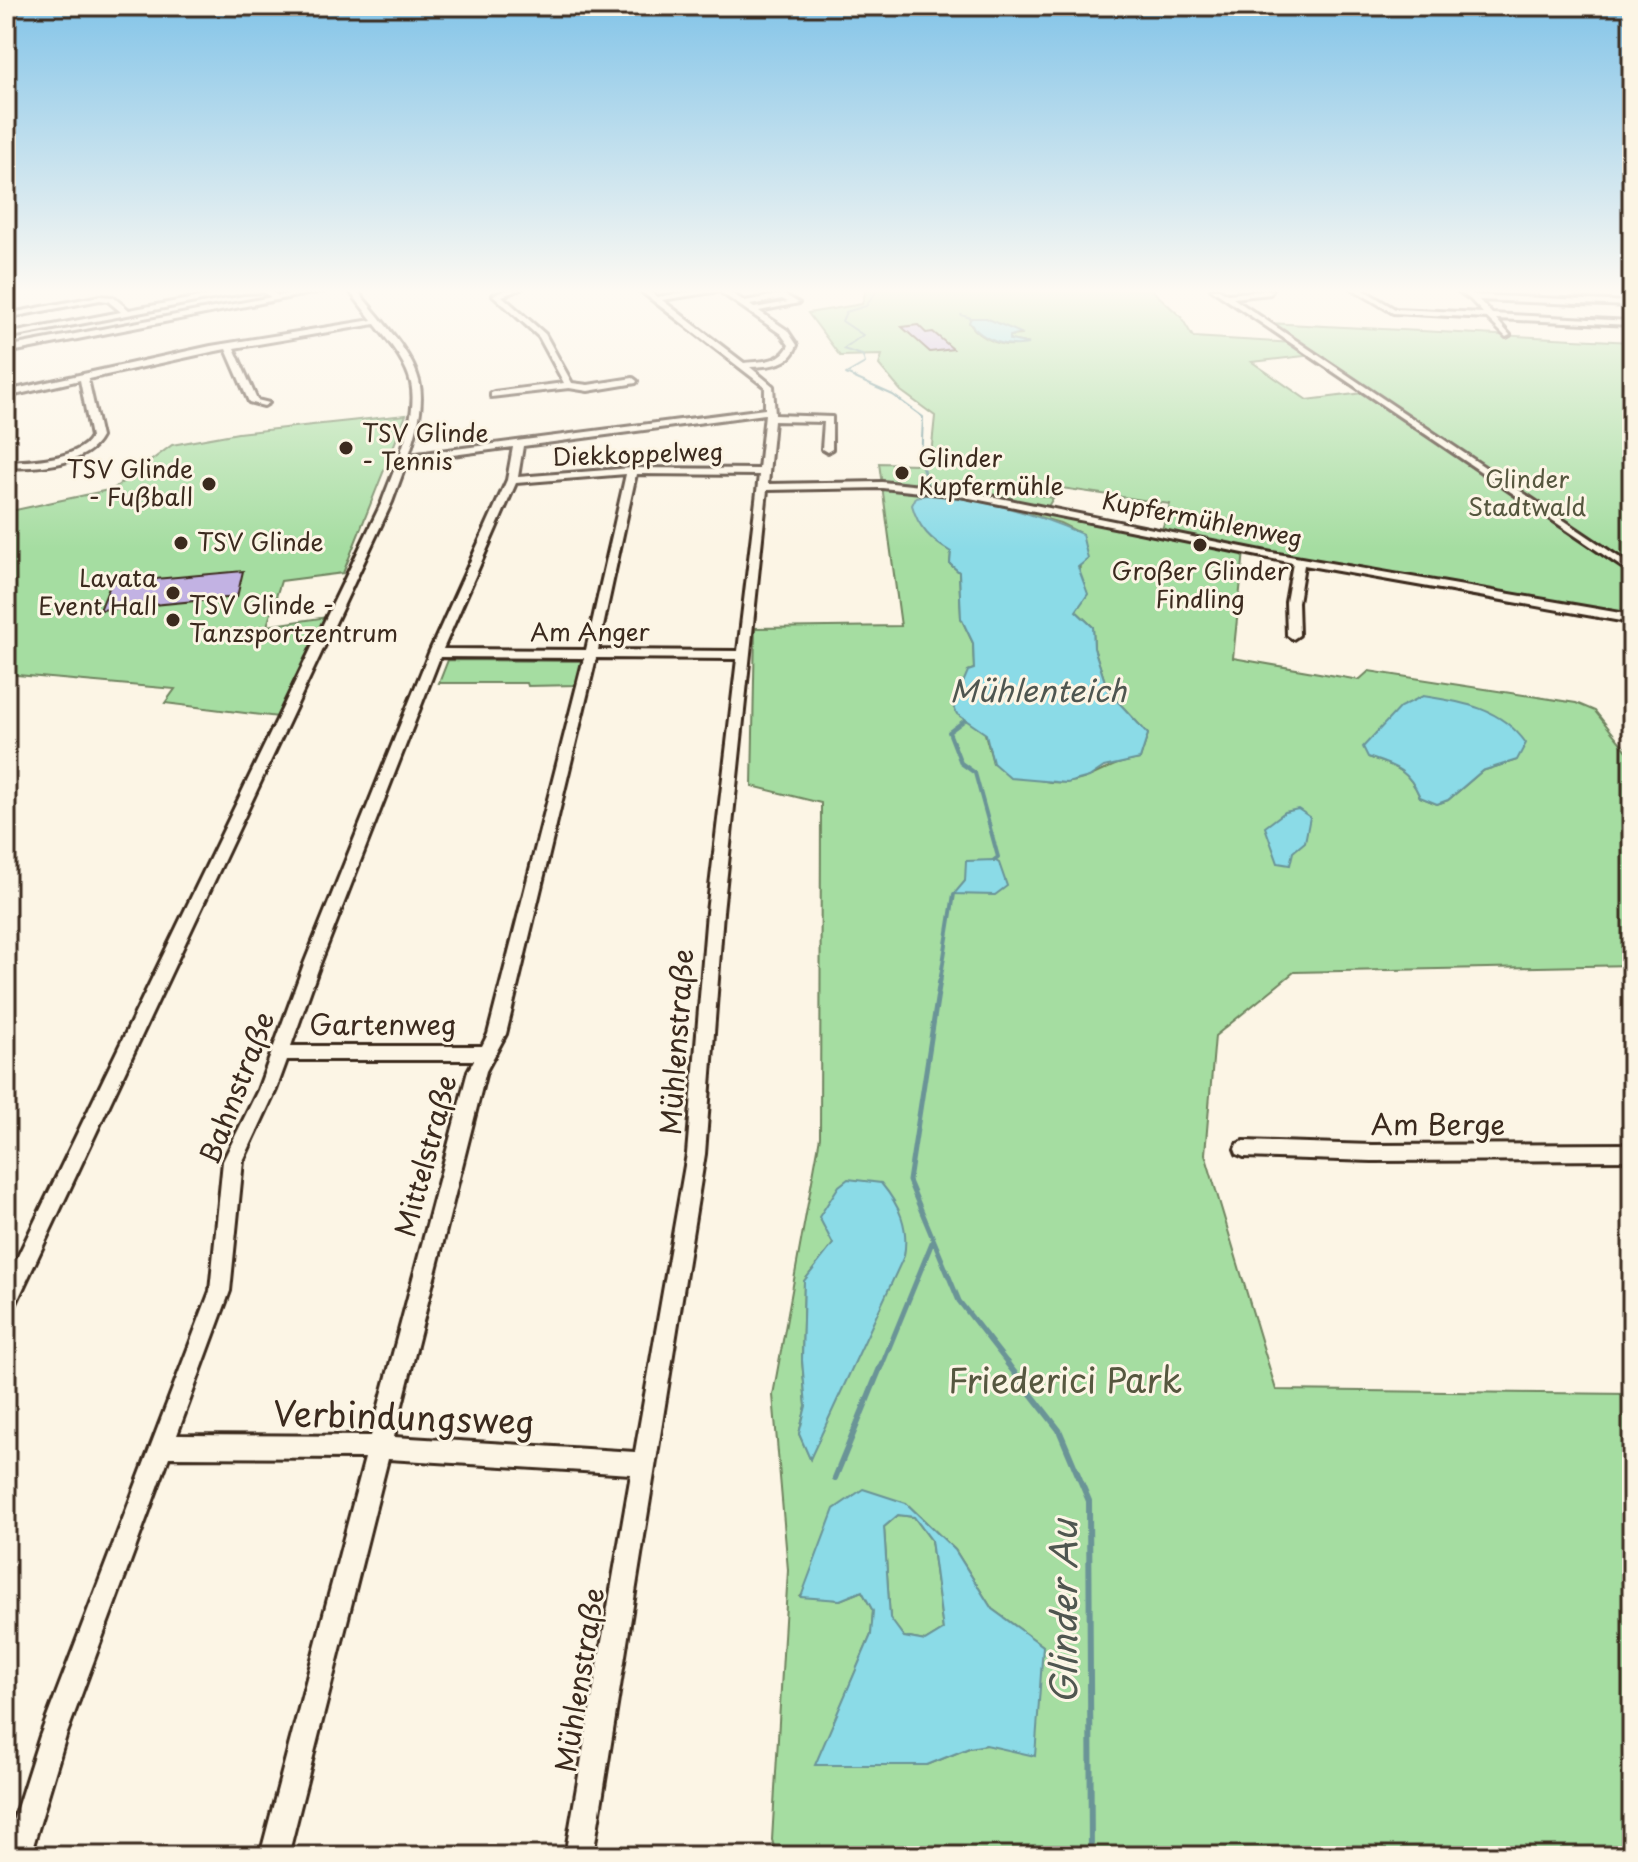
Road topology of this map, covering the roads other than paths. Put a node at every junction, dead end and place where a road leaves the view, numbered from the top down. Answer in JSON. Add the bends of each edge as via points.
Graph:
{"nodes":[{"id":1,"x":83,"y":376,"type":"joint"},
{"id":2,"x":242,"y":376,"type":"edge"},
{"id":3,"x":413,"y":376,"type":"edge"},
{"id":4,"x":564,"y":376,"type":"edge"},
{"id":5,"x":757,"y":376,"type":"edge"},
{"id":6,"x":1345,"y":376,"type":"edge"},
{"id":7,"x":633,"y":381,"type":"dead end"},
{"id":8,"x":569,"y":385,"type":"junction"},
{"id":9,"x":6,"y":394,"type":"edge"},
{"id":10,"x":494,"y":395,"type":"dead end"},
{"id":11,"x":264,"y":403,"type":"dead end"},
{"id":12,"x":770,"y":415,"type":"junction"},
{"id":13,"x":519,"y":443,"type":"junction"},
{"id":14,"x":827,"y":449,"type":"dead end"},
{"id":15,"x":402,"y":459,"type":"junction"},
{"id":16,"x":6,"y":465,"type":"edge"},
{"id":17,"x":632,"y":471,"type":"junction"},
{"id":18,"x":764,"y":479,"type":"junction"},
{"id":19,"x":512,"y":480,"type":"junction"},
{"id":20,"x":1299,"y":560,"type":"junction"},
{"id":21,"x":1632,"y":571,"type":"edge"},
{"id":22,"x":1632,"y":619,"type":"edge"},
{"id":23,"x":1293,"y":635,"type":"dead end"},
{"id":24,"x":435,"y":653,"type":"junction"},
{"id":25,"x":589,"y":655,"type":"junction"},
{"id":26,"x":745,"y":655,"type":"junction"},
{"id":27,"x":282,"y":1053,"type":"junction"},
{"id":28,"x":483,"y":1053,"type":"junction"},
{"id":29,"x":1244,"y":1149,"type":"dead end"},
{"id":30,"x":1632,"y":1152,"type":"edge"},
{"id":31,"x":6,"y":1303,"type":"edge"},
{"id":32,"x":162,"y":1446,"type":"junction"},
{"id":33,"x":378,"y":1447,"type":"junction"},
{"id":34,"x":644,"y":1464,"type":"junction"},
{"id":35,"x":16,"y":1856,"type":"edge"},
{"id":36,"x":274,"y":1856,"type":"edge"},
{"id":37,"x":579,"y":1856,"type":"edge"}],
"edges":[{"from":1,"to":9,"type":"street"},
{"from":1,"to":16,"type":"street","via":[[94,444],[58,462]]},
{"from":2,"to":11,"type":"street","via":[[254,402]]},
{"from":3,"to":15,"type":"street","via":[[414,414]]},
{"from":4,"to":8,"type":"street"},
{"from":5,"to":12,"type":"street","name":"Mühlenstraße","via":[[769,386]]},
{"from":6,"to":21,"type":"street"},
{"from":7,"to":8,"type":"street","via":[[596,388]]},
{"from":8,"to":10,"type":"street"},
{"from":12,"to":13,"type":"street"},
{"from":12,"to":14,"type":"street","via":[[829,419]]},
{"from":12,"to":18,"type":"street","name":"Mühlenstraße"},
{"from":13,"to":15,"type":"street"},
{"from":13,"to":19,"type":"street","name":"Bahnstraße"},
{"from":15,"to":31,"type":"street","via":[[387,502]]},
{"from":17,"to":18,"type":"street","name":"Diekkoppelweg"},
{"from":17,"to":19,"type":"street","name":"Diekkoppelweg"},
{"from":17,"to":25,"type":"street","name":"Mittelstraße"},
{"from":18,"to":20,"type":"street","name":"Kupfermühlenweg","via":[[960,493]]},
{"from":18,"to":26,"type":"street","name":"Mühlenstraße"},
{"from":19,"to":24,"type":"street","name":"Bahnstraße"},
{"from":20,"to":22,"type":"street","name":"Kupfermühlenweg"},
{"from":20,"to":23,"type":"street"},
{"from":24,"to":25,"type":"street","name":"Am Anger"},
{"from":24,"to":27,"type":"street","name":"Bahnstraße"},
{"from":25,"to":26,"type":"street","name":"Am Anger"},
{"from":25,"to":28,"type":"street","name":"Mittelstraße","via":[[497,1034]]},
{"from":26,"to":34,"type":"street","name":"Mühlenstraße","via":[[715,912],[696,1154]]},
{"from":27,"to":28,"type":"street","name":"Gartenweg"},
{"from":27,"to":32,"type":"street","name":"Bahnstraße","via":[[233,1161],[220,1291]]},
{"from":28,"to":33,"type":"street","name":"Mittelstraße"},
{"from":29,"to":30,"type":"street","name":"Am Berge"},
{"from":32,"to":33,"type":"street","name":"Verbindungsweg"},
{"from":32,"to":35,"type":"street","name":"Bahnstraße","via":[[59,1721]]},
{"from":33,"to":34,"type":"street","name":"Verbindungsweg"},
{"from":33,"to":36,"type":"street","name":"Mittelstraße"},
{"from":34,"to":37,"type":"street","name":"Mühlenstraße"}]}
